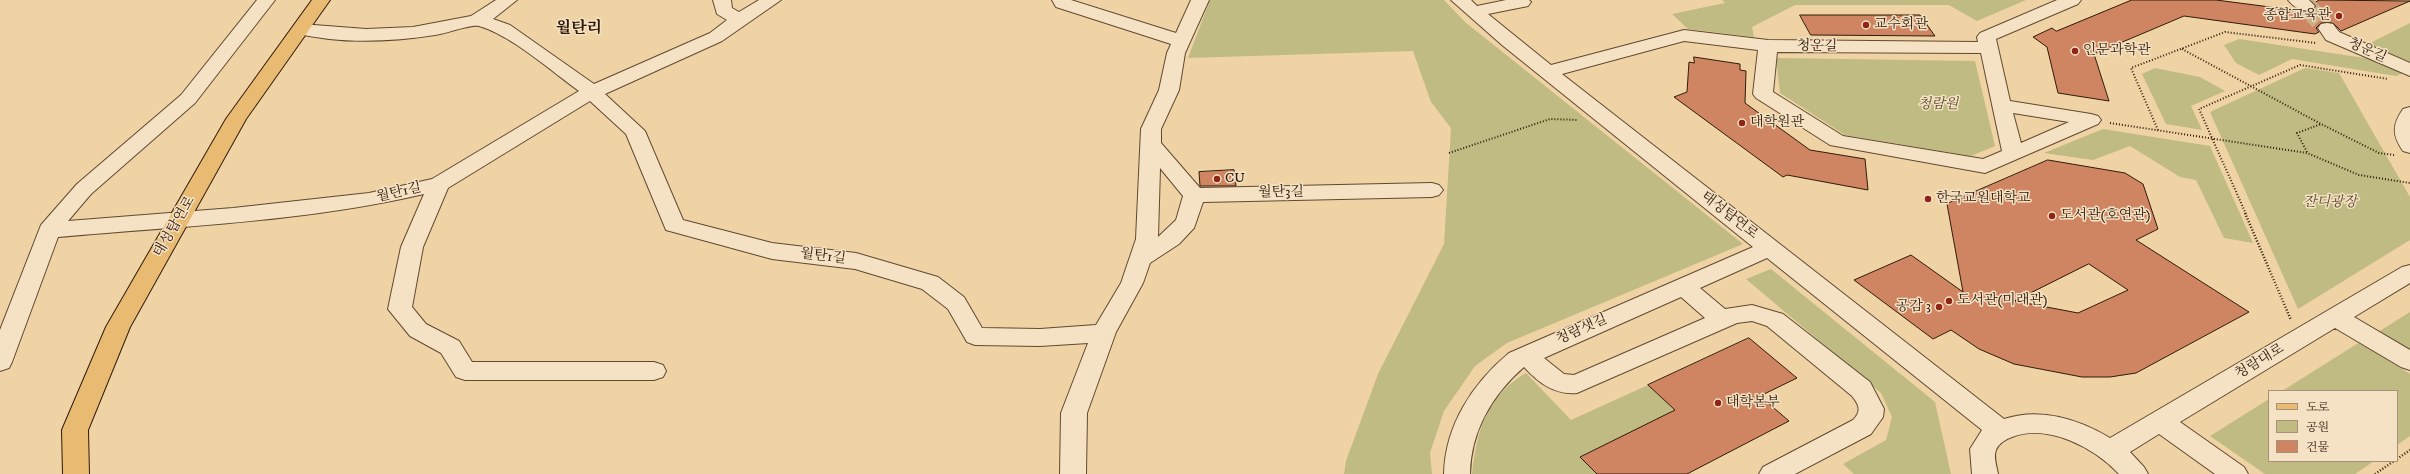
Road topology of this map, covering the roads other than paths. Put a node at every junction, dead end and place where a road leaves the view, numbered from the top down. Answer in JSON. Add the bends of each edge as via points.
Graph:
{"nodes":[{"id":1,"x":266,"y":0,"type":"edge"},
{"id":2,"x":321,"y":0,"type":"edge"},
{"id":3,"x":508,"y":0,"type":"edge"},
{"id":4,"x":722,"y":0,"type":"edge"},
{"id":5,"x":772,"y":0,"type":"edge"},
{"id":6,"x":1061,"y":0,"type":"edge"},
{"id":7,"x":1200,"y":0,"type":"edge"},
{"id":8,"x":2042,"y":0,"type":"edge"},
{"id":9,"x":2072,"y":0,"type":"edge"},
{"id":10,"x":1522,"y":2,"type":"dead end"},
{"id":11,"x":1466,"y":6,"type":"edge"},
{"id":12,"x":2032,"y":17,"type":"junction"},
{"id":13,"x":739,"y":19,"type":"junction"},
{"id":14,"x":478,"y":20,"type":"junction"},
{"id":15,"x":300,"y":29,"type":"junction"},
{"id":16,"x":2325,"y":36,"type":"tunnel mouth"},
{"id":17,"x":1181,"y":41,"type":"junction"},
{"id":18,"x":1768,"y":46,"type":"junction"},
{"id":19,"x":1988,"y":48,"type":"junction"},
{"id":20,"x":2410,"y":70,"type":"edge"},
{"id":21,"x":1547,"y":72,"type":"junction"},
{"id":22,"x":592,"y":92,"type":"junction"},
{"id":23,"x":2001,"y":104,"type":"junction"},
{"id":24,"x":2410,"y":113,"type":"edge"},
{"id":25,"x":1151,"y":145,"type":"junction"},
{"id":26,"x":2402,"y":151,"type":"edge"},
{"id":27,"x":2013,"y":154,"type":"junction"},
{"id":28,"x":439,"y":184,"type":"junction"},
{"id":29,"x":1432,"y":190,"type":"dead end"},
{"id":30,"x":1194,"y":195,"type":"junction"},
{"id":31,"x":180,"y":219,"type":"junction"},
{"id":32,"x":49,"y":230,"type":"junction"},
{"id":33,"x":1770,"y":248,"type":"junction"},
{"id":34,"x":1140,"y":259,"type":"junction"},
{"id":35,"x":2410,"y":273,"type":"edge"},
{"id":36,"x":1683,"y":286,"type":"junction"},
{"id":37,"x":2336,"y":318,"type":"junction"},
{"id":38,"x":1722,"y":319,"type":"junction"},
{"id":39,"x":1104,"y":332,"type":"junction"},
{"id":40,"x":1527,"y":355,"type":"junction"},
{"id":41,"x":2410,"y":361,"type":"edge"},
{"id":42,"x":0,"y":362,"type":"edge"},
{"id":43,"x":654,"y":371,"type":"dead end"},
{"id":44,"x":2161,"y":422,"type":"junction"},
{"id":45,"x":2000,"y":430,"type":"junction"},
{"id":46,"x":2110,"y":451,"type":"junction"},
{"id":47,"x":1806,"y":467,"type":"edge"},
{"id":48,"x":76,"y":474,"type":"edge"},
{"id":49,"x":1073,"y":474,"type":"edge"},
{"id":50,"x":1457,"y":474,"type":"edge"},
{"id":51,"x":1772,"y":474,"type":"edge"},
{"id":52,"x":1985,"y":474,"type":"edge"},
{"id":53,"x":2135,"y":474,"type":"edge"},
{"id":54,"x":2235,"y":474,"type":"edge"}],
"edges":[{"from":1,"to":32,"type":"street","via":[[188,98],[84,189]]},
{"from":2,"to":15,"type":"main road","name":"태성탑연로"},
{"from":3,"to":14,"type":"street"},
{"from":4,"to":13,"type":"street","via":[[723,10]]},
{"from":5,"to":13,"type":"street","name":"월탄1길"},
{"from":6,"to":17,"type":"street","via":[[1062,3]]},
{"from":7,"to":17,"type":"street"},
{"from":8,"to":12,"type":"street"},
{"from":9,"to":12,"type":"street"},
{"from":10,"to":11,"type":"street"},
{"from":11,"to":21,"type":"street","name":"태성탑연로"},
{"from":12,"to":19,"type":"street","via":[[1986,36]]},
{"from":13,"to":22,"type":"street","name":"월탄1길","via":[[716,37]]},
{"from":14,"to":15,"type":"street","via":[[433,30],[328,33]]},
{"from":14,"to":22,"type":"street","name":"월탄1길","via":[[504,29]]},
{"from":15,"to":31,"type":"main road","name":"태성탑연로","via":[[236,120]]},
{"from":16,"to":20,"type":"street","name":"청운길","via":[[2332,36]]},
{"from":17,"to":25,"type":"street","via":[[1176,53],[1169,90],[1151,129]]},
{"from":18,"to":19,"type":"street","name":"청운길"},
{"from":18,"to":21,"type":"street","name":"청운길","via":[[1684,35]]},
{"from":18,"to":27,"type":"street","via":[[1763,94],[1837,141],[1985,166]]},
{"from":19,"to":23,"type":"street"},
{"from":21,"to":33,"type":"street","name":"태성탑연로"},
{"from":22,"to":28,"type":"street","name":"월탄1길"},
{"from":22,"to":39,"type":"street","name":"월탄1길","via":[[635,131],[674,225],[772,250],[856,261],[930,282],[956,303],[975,336],[1074,338]]},
{"from":23,"to":27,"type":"street"},
{"from":23,"to":27,"type":"street","via":[[2091,120]]},
{"from":24,"to":26,"type":"street","via":[[2403,124]]},
{"from":25,"to":30,"type":"street"},
{"from":25,"to":34,"type":"street","via":[[1147,238]]},
{"from":28,"to":31,"type":"street","name":"월탄1길","via":[[369,200]]},
{"from":28,"to":43,"type":"street","via":[[412,247],[400,309],[418,330],[450,347],[465,371]]},
{"from":29,"to":30,"type":"street","name":"월탄3길"},
{"from":30,"to":34,"type":"street","via":[[1186,223],[1171,239]]},
{"from":31,"to":32,"type":"street","name":"월탄1길"},
{"from":31,"to":48,"type":"main road","name":"태성탑연로","via":[[118,327],[75,430]]},
{"from":32,"to":42,"type":"street"},
{"from":33,"to":36,"type":"street","name":"청람샛길"},
{"from":33,"to":45,"type":"street","name":"태성탑연로"},
{"from":34,"to":39,"type":"street","via":[[1132,283]]},
{"from":35,"to":37,"type":"street","name":"청람대로"},
{"from":36,"to":38,"type":"street"},
{"from":36,"to":40,"type":"street","name":"청람샛길"},
{"from":37,"to":41,"type":"street"},
{"from":37,"to":44,"type":"street","name":"청람대로"},
{"from":38,"to":40,"type":"street","via":[[1572,384],[1559,384]]},
{"from":38,"to":47,"type":"street","via":[[1752,313],[1775,320],[1861,389],[1869,401],[1873,413],[1870,420]]},
{"from":39,"to":49,"type":"street","via":[[1074,413]]},
{"from":40,"to":50,"type":"street","name":"청람샛길","via":[[1496,378],[1480,400],[1466,430]]},
{"from":44,"to":46,"type":"street","name":"청람대로"},
{"from":44,"to":54,"type":"street"},
{"from":45,"to":46,"type":"street","via":[[2011,425],[2038,423],[2070,430]]},
{"from":45,"to":52,"type":"street","via":[[1991,435],[1982,452]]},
{"from":46,"to":53,"type":"street"},
{"from":47,"to":51,"type":"street"}]}
